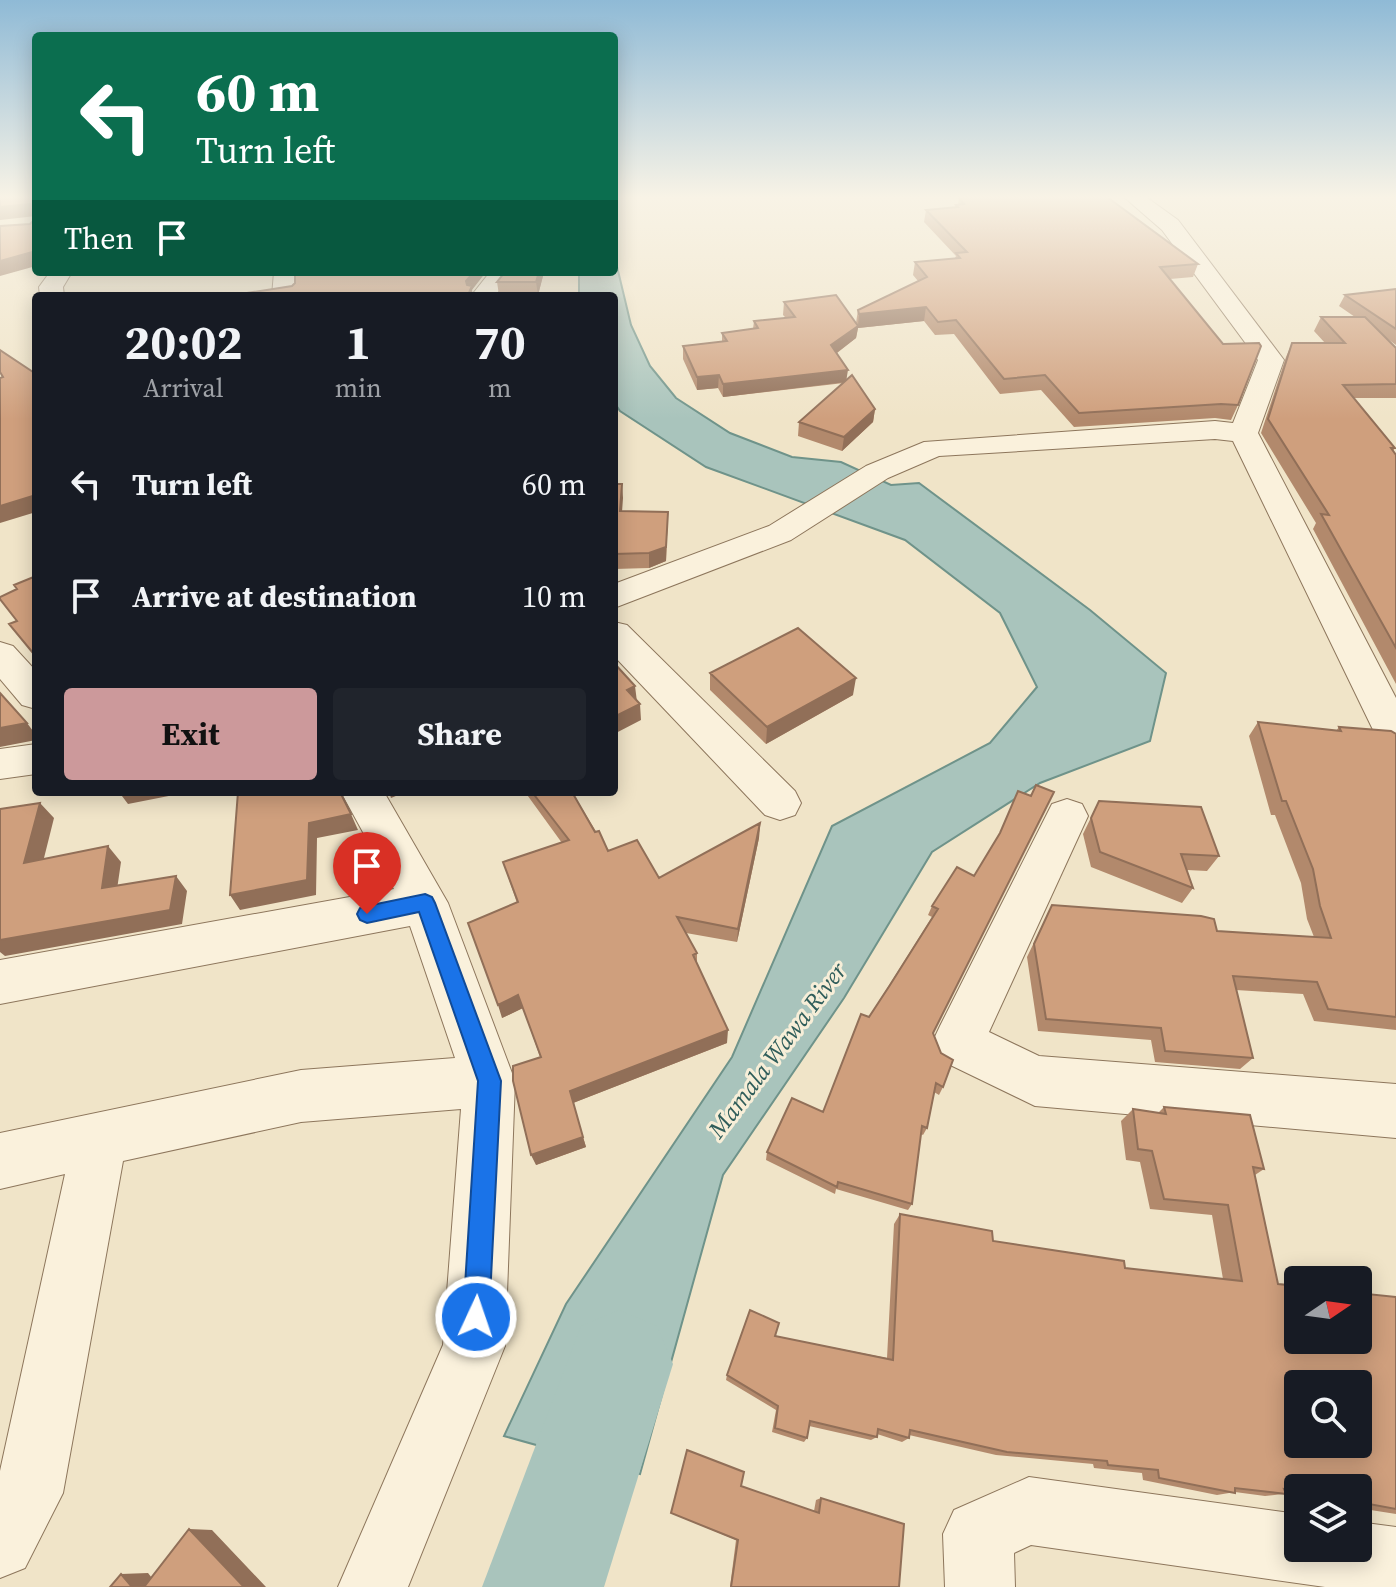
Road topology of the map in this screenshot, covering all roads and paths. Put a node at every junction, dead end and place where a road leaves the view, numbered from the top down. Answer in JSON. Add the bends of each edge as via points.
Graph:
{"nodes":[{"id":1,"x":1204,"y":271,"type":"edge"},
{"id":2,"x":499,"y":276,"type":"edge"},
{"id":3,"x":486,"y":292,"type":"edge"},
{"id":4,"x":1244,"y":433,"type":"junction"},
{"id":5,"x":618,"y":595,"type":"edge"},
{"id":6,"x":618,"y":638,"type":"edge"},
{"id":7,"x":0,"y":655,"type":"edge"},
{"id":8,"x":32,"y":691,"type":"edge"},
{"id":9,"x":1396,"y":736,"type":"edge"},
{"id":10,"x":32,"y":760,"type":"edge"},
{"id":11,"x":0,"y":764,"type":"edge"},
{"id":12,"x":364,"y":796,"type":"edge"},
{"id":13,"x":780,"y":803,"type":"dead end"},
{"id":14,"x":1067,"y":816,"type":"dead end"},
{"id":15,"x":425,"y":903,"type":"junction"},
{"id":16,"x":0,"y":982,"type":"edge"},
{"id":17,"x":489,"y":1081,"type":"junction"},
{"id":18,"x":1396,"y":1111,"type":"edge"},
{"id":19,"x":100,"y":1138,"type":"junction"},
{"id":20,"x":0,"y":1161,"type":"edge"},
{"id":21,"x":0,"y":1543,"type":"edge"},
{"id":22,"x":1396,"y":1562,"type":"edge"},
{"id":23,"x":373,"y":1587,"type":"edge"},
{"id":24,"x":980,"y":1587,"type":"edge"}],
"edges":[{"from":1,"to":4,"type":"street","via":[[1271,360]]},
{"from":2,"to":3,"type":"street"},
{"from":4,"to":5,"type":"street","via":[[1215,430],[934,448],[877,472],[780,533]]},
{"from":4,"to":9,"type":"street"},
{"from":6,"to":13,"type":"street"},
{"from":7,"to":8,"type":"street"},
{"from":10,"to":11,"type":"street"},
{"from":12,"to":15,"type":"street"},
{"from":14,"to":18,"type":"street","via":[[958,1043],[1035,1081]]},
{"from":15,"to":16,"type":"street"},
{"from":15,"to":17,"type":"street"},
{"from":17,"to":19,"type":"street","via":[[301,1096]]},
{"from":17,"to":23,"type":"street","via":[[474,1346]]},
{"from":19,"to":20,"type":"street"},
{"from":19,"to":21,"type":"street","via":[[29,1493]]},
{"from":22,"to":24,"type":"street","via":[[1029,1511],[978,1534]]}]}
